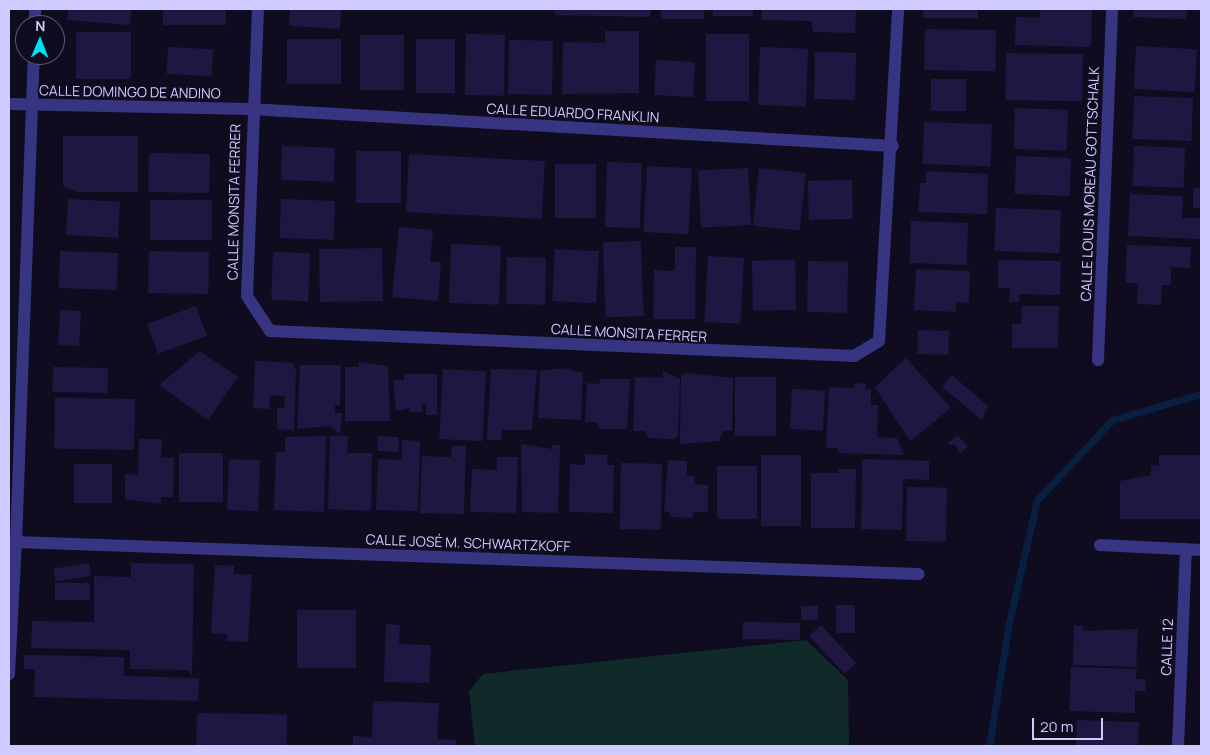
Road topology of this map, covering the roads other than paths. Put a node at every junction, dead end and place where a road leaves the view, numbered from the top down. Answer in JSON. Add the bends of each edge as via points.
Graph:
{"nodes":[{"id":1,"x":258,"y":9,"type":"edge"},
{"id":2,"x":898,"y":9,"type":"edge"},
{"id":3,"x":1112,"y":9,"type":"edge"},
{"id":4,"x":33,"y":65,"type":"edge"},
{"id":5,"x":9,"y":104,"type":"edge"},
{"id":6,"x":31,"y":105,"type":"junction"},
{"id":7,"x":251,"y":109,"type":"junction"},
{"id":8,"x":893,"y":146,"type":"junction"},
{"id":9,"x":1098,"y":360,"type":"dead end"},
{"id":10,"x":12,"y":542,"type":"edge"},
{"id":11,"x":1100,"y":545,"type":"dead end"},
{"id":12,"x":1186,"y":549,"type":"junction"},
{"id":13,"x":1201,"y":550,"type":"edge"},
{"id":14,"x":918,"y":574,"type":"dead end"},
{"id":15,"x":9,"y":674,"type":"edge"},
{"id":16,"x":1178,"y":746,"type":"edge"}],
"edges":[{"from":1,"to":7,"type":"street"},
{"from":2,"to":8,"type":"street","name":"CALLE MONSITA FERRER"},
{"from":3,"to":9,"type":"street","name":"CALLE LOUIS MOREAU GOTTSCHALK"},
{"from":4,"to":6,"type":"street"},
{"from":5,"to":6,"type":"street","name":"CALLE DOMINGO DE ANDINO"},
{"from":6,"to":7,"type":"street","name":"CALLE DOMINGO DE ANDINO"},
{"from":6,"to":10,"type":"street"},
{"from":7,"to":8,"type":"street","name":"CALLE EDUARDO FRANKLIN"},
{"from":7,"to":8,"type":"street","name":"CALLE MONSITA FERRER","via":[[247,296],[270,332],[854,356],[879,341]]},
{"from":10,"to":14,"type":"street","name":"CALLE JOSÉ M. SCHWARTZKOFF"},
{"from":10,"to":15,"type":"street"},
{"from":11,"to":12,"type":"street"},
{"from":12,"to":13,"type":"street"},
{"from":12,"to":16,"type":"street","name":"CALLE 12"}]}
